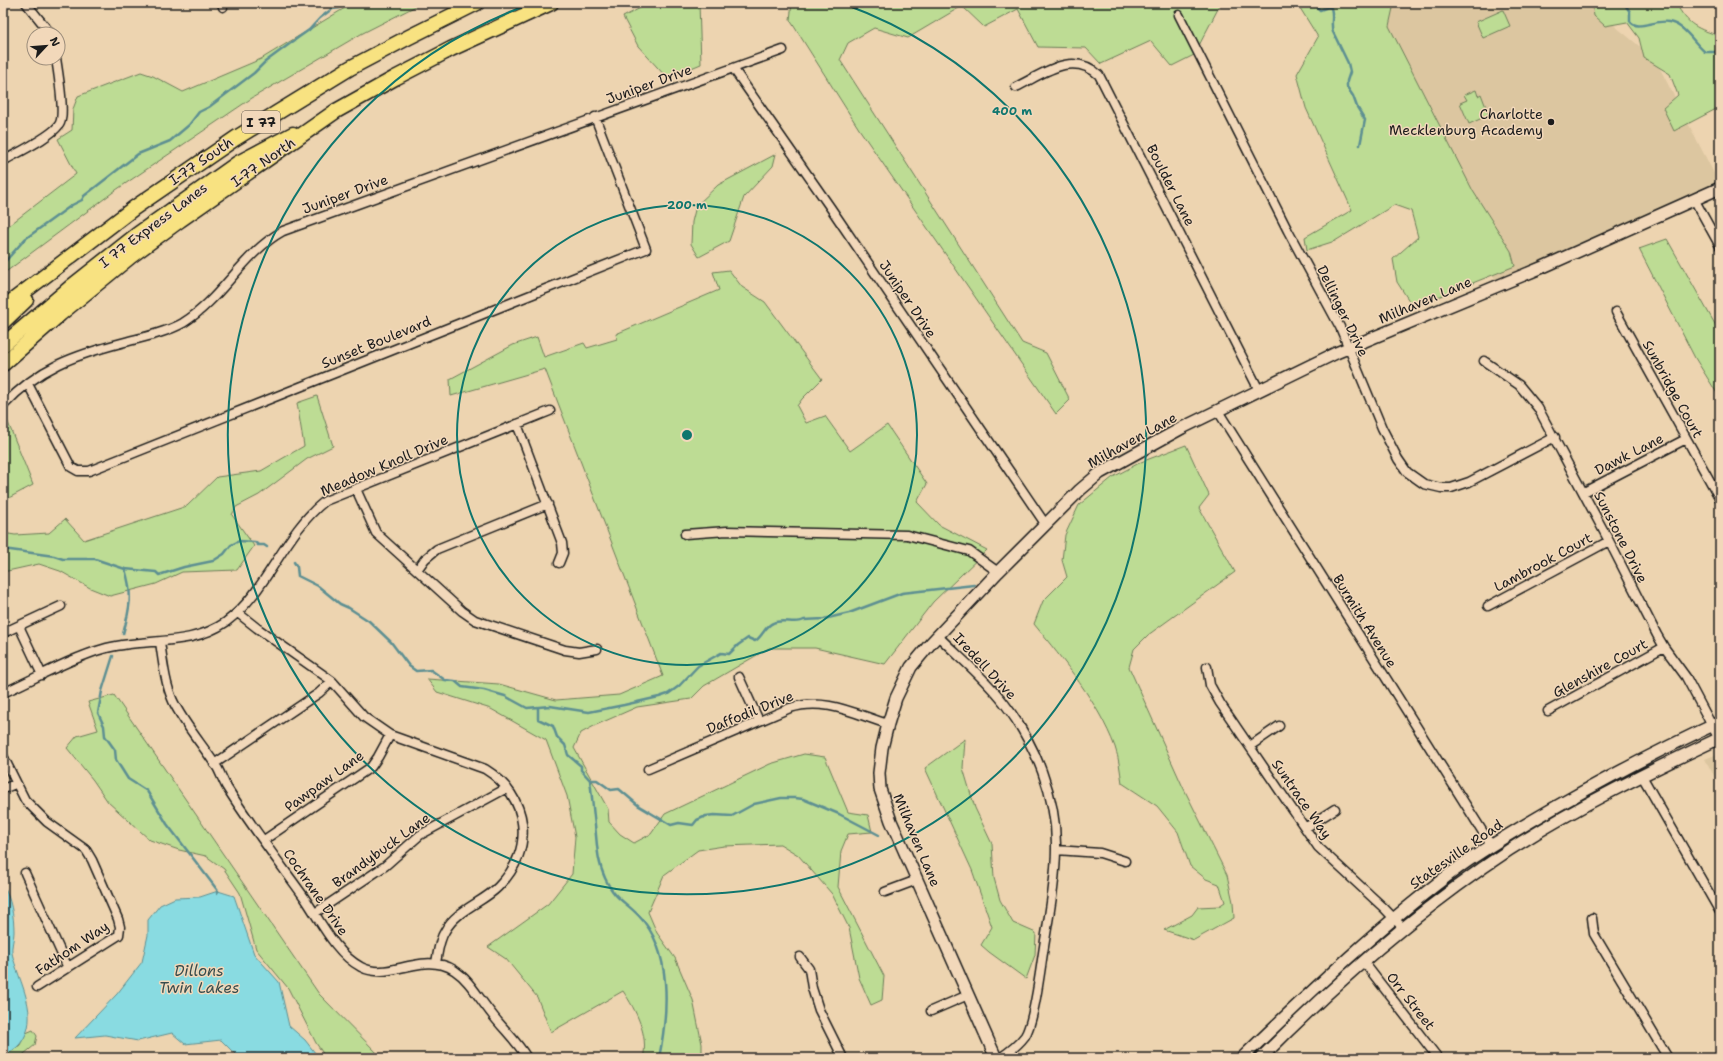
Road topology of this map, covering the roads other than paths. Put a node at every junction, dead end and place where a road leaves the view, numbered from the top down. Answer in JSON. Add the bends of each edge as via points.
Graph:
{"nodes":[{"id":1,"x":26,"y":3,"type":"edge"},
{"id":2,"x":477,"y":3,"type":"edge"},
{"id":3,"x":551,"y":3,"type":"edge"},
{"id":4,"x":1179,"y":15,"type":"dead end"},
{"id":5,"x":45,"y":26,"type":"edge"},
{"id":6,"x":783,"y":50,"type":"dead end"},
{"id":7,"x":57,"y":66,"type":"edge"},
{"id":8,"x":733,"y":68,"type":"junction"},
{"id":9,"x":1016,"y":87,"type":"dead end"},
{"id":10,"x":336,"y":111,"type":"junction"},
{"id":11,"x":595,"y":117,"type":"junction"},
{"id":12,"x":3,"y":161,"type":"edge"},
{"id":13,"x":1720,"y":188,"type":"edge"},
{"id":14,"x":1694,"y":199,"type":"junction"},
{"id":15,"x":1720,"y":246,"type":"edge"},
{"id":16,"x":61,"y":266,"type":"junction"},
{"id":17,"x":3,"y":308,"type":"edge"},
{"id":18,"x":1616,"y":312,"type":"dead end"},
{"id":19,"x":3,"y":322,"type":"edge"},
{"id":20,"x":3,"y":345,"type":"edge"},
{"id":21,"x":1349,"y":348,"type":"junction"},
{"id":22,"x":1484,"y":361,"type":"dead end"},
{"id":23,"x":3,"y":364,"type":"edge"},
{"id":24,"x":28,"y":384,"type":"junction"},
{"id":25,"x":1260,"y":390,"type":"junction"},
{"id":26,"x":3,"y":406,"type":"edge"},
{"id":27,"x":550,"y":411,"type":"dead end"},
{"id":28,"x":1218,"y":411,"type":"junction"},
{"id":29,"x":517,"y":424,"type":"junction"},
{"id":30,"x":1555,"y":437,"type":"junction"},
{"id":31,"x":1686,"y":439,"type":"junction"},
{"id":32,"x":356,"y":489,"type":"junction"},
{"id":33,"x":1584,"y":492,"type":"junction"},
{"id":34,"x":1720,"y":499,"type":"edge"},
{"id":35,"x":548,"y":504,"type":"junction"},
{"id":36,"x":1046,"y":525,"type":"junction"},
{"id":37,"x":685,"y":534,"type":"dead end"},
{"id":38,"x":1610,"y":541,"type":"junction"},
{"id":39,"x":559,"y":563,"type":"dead end"},
{"id":40,"x":416,"y":570,"type":"junction"},
{"id":41,"x":998,"y":572,"type":"junction"},
{"id":42,"x":61,"y":606,"type":"dead end"},
{"id":43,"x":1488,"y":606,"type":"dead end"},
{"id":44,"x":238,"y":613,"type":"junction"},
{"id":45,"x":19,"y":626,"type":"junction"},
{"id":46,"x":3,"y":633,"type":"edge"},
{"id":47,"x":938,"y":636,"type":"junction"},
{"id":48,"x":160,"y":642,"type":"junction"},
{"id":49,"x":1664,"y":647,"type":"junction"},
{"id":50,"x":597,"y":649,"type":"dead end"},
{"id":51,"x":1207,"y":667,"type":"dead end"},
{"id":52,"x":42,"y":675,"type":"junction"},
{"id":53,"x":739,"y":677,"type":"dead end"},
{"id":54,"x":332,"y":681,"type":"junction"},
{"id":55,"x":3,"y":693,"type":"edge"},
{"id":56,"x":1548,"y":711,"type":"dead end"},
{"id":57,"x":759,"y":721,"type":"junction"},
{"id":58,"x":1716,"y":723,"type":"edge"},
{"id":59,"x":888,"y":724,"type":"junction"},
{"id":60,"x":1279,"y":726,"type":"dead end"},
{"id":61,"x":390,"y":735,"type":"junction"},
{"id":62,"x":1720,"y":739,"type":"edge"},
{"id":63,"x":1250,"y":746,"type":"junction"},
{"id":64,"x":3,"y":756,"type":"edge"},
{"id":65,"x":214,"y":764,"type":"junction"},
{"id":66,"x":648,"y":769,"type":"dead end"},
{"id":67,"x":1642,"y":776,"type":"junction"},
{"id":68,"x":16,"y":784,"type":"junction"},
{"id":69,"x":507,"y":788,"type":"junction"},
{"id":70,"x":3,"y":789,"type":"edge"},
{"id":71,"x":1335,"y":809,"type":"dead end"},
{"id":72,"x":1305,"y":828,"type":"junction"},
{"id":73,"x":264,"y":840,"type":"junction"},
{"id":74,"x":1491,"y":845,"type":"junction"},
{"id":75,"x":1056,"y":850,"type":"junction"},
{"id":76,"x":1125,"y":861,"type":"dead end"},
{"id":77,"x":25,"y":873,"type":"dead end"},
{"id":78,"x":917,"y":880,"type":"junction"},
{"id":79,"x":885,"y":892,"type":"dead end"},
{"id":80,"x":1720,"y":912,"type":"edge"},
{"id":81,"x":315,"y":913,"type":"junction"},
{"id":82,"x":1394,"y":918,"type":"junction"},
{"id":83,"x":1592,"y":918,"type":"dead end"},
{"id":84,"x":1403,"y":928,"type":"junction"},
{"id":85,"x":800,"y":957,"type":"dead end"},
{"id":86,"x":1362,"y":961,"type":"junction"},
{"id":87,"x":436,"y":963,"type":"junction"},
{"id":88,"x":68,"y":968,"type":"junction"},
{"id":89,"x":37,"y":988,"type":"dead end"},
{"id":90,"x":968,"y":995,"type":"junction"},
{"id":91,"x":931,"y":1011,"type":"dead end"},
{"id":92,"x":527,"y":1058,"type":"edge"},
{"id":93,"x":843,"y":1058,"type":"edge"},
{"id":94,"x":996,"y":1058,"type":"edge"},
{"id":95,"x":1000,"y":1058,"type":"edge"},
{"id":96,"x":1242,"y":1058,"type":"edge"},
{"id":97,"x":1261,"y":1058,"type":"edge"},
{"id":98,"x":1438,"y":1058,"type":"edge"},
{"id":99,"x":1668,"y":1058,"type":"edge"}],
"edges":[{"from":1,"to":5,"type":"street"},
{"from":2,"to":16,"type":"highway","name":"I-77 South","number":"I 77","via":[[380,52],[260,122],[153,195]]},
{"from":3,"to":10,"type":"highway","name":"I-77 North","number":"I 77","via":[[451,49]]},
{"from":4,"to":21,"type":"street","name":"Dellinger Drive"},
{"from":6,"to":8,"type":"street","name":"Juniper Drive"},
{"from":7,"to":12,"type":"street","via":[[62,114],[60,124],[52,132]]},
{"from":8,"to":11,"type":"street","name":"Juniper Drive"},
{"from":8,"to":36,"type":"street","name":"Juniper Drive"},
{"from":9,"to":25,"type":"street","name":"Boulder Lane","via":[[1066,64],[1080,63],[1099,75]]},
{"from":10,"to":20,"type":"highway","name":"I 77 Express Lanes","number":"I 77","via":[[250,155],[205,185],[71,287]]},
{"from":10,"to":23,"type":"highway","name":"I-77 North","number":"I 77","via":[[131,256]]},
{"from":11,"to":24,"type":"street","name":"Juniper Drive","via":[[283,231],[259,248],[202,308],[182,323],[163,332],[72,358],[48,369]]},
{"from":11,"to":24,"type":"street","name":"Sunset Boulevard","via":[[646,249],[89,471],[78,471],[71,467]]},
{"from":13,"to":14,"type":"street","name":"Milhaven Lane"},
{"from":14,"to":15,"type":"street"},
{"from":14,"to":21,"type":"street","name":"Milhaven Lane","via":[[1543,267]]},
{"from":16,"to":17,"type":"highway","name":"I-77 South","number":"I 77"},
{"from":16,"to":19,"type":"highway","number":"I 77"},
{"from":18,"to":31,"type":"street","name":"Sunbridge Court"},
{"from":21,"to":25,"type":"street","name":"Milhaven Lane"},
{"from":21,"to":30,"type":"street","name":"Dellinger Drive","via":[[1373,409],[1398,460],[1407,472],[1424,484],[1441,488],[1459,486]]},
{"from":22,"to":30,"type":"street","name":"Sunstone Drive","via":[[1507,376],[1528,395]]},
{"from":24,"to":26,"type":"street","name":"Juniper Drive"},
{"from":25,"to":28,"type":"street","name":"Milhaven Lane"},
{"from":27,"to":29,"type":"street","name":"Meadow Knoll Drive"},
{"from":28,"to":36,"type":"street","name":"Milhaven Lane","via":[[1100,473]]},
{"from":28,"to":74,"type":"street","name":"Burmith Avenue"},
{"from":29,"to":32,"type":"street","name":"Meadow Knoll Drive"},
{"from":29,"to":35,"type":"street"},
{"from":30,"to":33,"type":"street","name":"Sunstone Drive"},
{"from":31,"to":33,"type":"street","name":"Dawk Lane"},
{"from":31,"to":34,"type":"street","name":"Sunbridge Court"},
{"from":32,"to":40,"type":"street","via":[[376,533]]},
{"from":32,"to":44,"type":"street","name":"Meadow Knoll Drive","via":[[325,501],[304,520]]},
{"from":33,"to":38,"type":"street","name":"Sunstone Drive"},
{"from":35,"to":39,"type":"street","via":[[562,543],[563,553]]},
{"from":35,"to":40,"type":"street","via":[[437,549]]},
{"from":36,"to":41,"type":"street","name":"Milhaven Lane"},
{"from":37,"to":41,"type":"street","via":[[727,531],[907,535],[969,551]]},
{"from":38,"to":43,"type":"street","name":"Lambrook Court"},
{"from":38,"to":49,"type":"street","name":"Sunstone Drive"},
{"from":40,"to":50,"type":"street","via":[[475,620],[565,650],[579,652]]},
{"from":41,"to":47,"type":"street","name":"Milhaven Lane"},
{"from":42,"to":45,"type":"street"},
{"from":44,"to":48,"type":"street","name":"Meadow Knoll Drive","via":[[202,635]]},
{"from":44,"to":54,"type":"street"},
{"from":45,"to":46,"type":"street"},
{"from":45,"to":52,"type":"street"},
{"from":47,"to":59,"type":"street","name":"Milhaven Lane","via":[[919,657],[903,682]]},
{"from":47,"to":75,"type":"street","name":"Iredell Drive","via":[[1004,702],[1028,740],[1043,775],[1050,801]]},
{"from":48,"to":52,"type":"street","name":"Meadow Knoll Drive","via":[[123,644],[102,649]]},
{"from":48,"to":65,"type":"street","name":"Cochrane Drive","via":[[172,699]]},
{"from":49,"to":56,"type":"street","name":"Glenshire Court"},
{"from":49,"to":58,"type":"street","name":"Sunstone Drive"},
{"from":51,"to":63,"type":"street","name":"Suntrace Way","via":[[1210,685]]},
{"from":52,"to":55,"type":"street","name":"Meadow Knoll Drive"},
{"from":53,"to":57,"type":"street"},
{"from":54,"to":61,"type":"street","via":[[364,717]]},
{"from":54,"to":65,"type":"street","via":[[319,693]]},
{"from":57,"to":59,"type":"street","name":"Daffodil Drive","via":[[790,708],[818,703]]},
{"from":57,"to":66,"type":"street","name":"Daffodil Drive"},
{"from":58,"to":62,"type":"street","name":"Sunstone Drive"},
{"from":58,"to":74,"type":"street","name":"Statesville Road","via":[[1635,763]]},
{"from":59,"to":78,"type":"street","name":"Milhaven Lane","via":[[882,748],[880,789],[891,822]]},
{"from":60,"to":63,"type":"street"},
{"from":61,"to":69,"type":"street","via":[[485,769]]},
{"from":61,"to":73,"type":"street","name":"Pawpaw Lane","via":[[371,767]]},
{"from":62,"to":67,"type":"street","name":"Statesville Road"},
{"from":63,"to":72,"type":"street","name":"Suntrace Way"},
{"from":64,"to":68,"type":"street","name":"Fathom Way"},
{"from":65,"to":73,"type":"street","name":"Cochrane Drive"},
{"from":67,"to":80,"type":"street"},
{"from":67,"to":84,"type":"street","name":"Statesville Road","via":[[1510,849],[1453,888]]},
{"from":68,"to":70,"type":"street"},
{"from":68,"to":88,"type":"street","name":"Fathom Way","via":[[33,809],[86,850],[118,919],[118,935]]},
{"from":69,"to":81,"type":"street","name":"Brandybuck Lane","via":[[420,835],[385,866]]},
{"from":69,"to":87,"type":"street","via":[[515,799],[522,819],[523,840],[520,854],[506,879],[452,921],[444,931]]},
{"from":71,"to":72,"type":"street"},
{"from":72,"to":82,"type":"street","name":"Suntrace Way","via":[[1324,853]]},
{"from":73,"to":81,"type":"street","name":"Cochrane Drive"},
{"from":74,"to":82,"type":"street","name":"Statesville Road"},
{"from":75,"to":76,"type":"street","via":[[1100,853]]},
{"from":75,"to":95,"type":"street","name":"Iredell Drive","via":[[1042,963],[1029,1028],[1021,1040]]},
{"from":77,"to":88,"type":"street"},
{"from":78,"to":79,"type":"street"},
{"from":78,"to":90,"type":"street","name":"Milhaven Lane"},
{"from":81,"to":87,"type":"street","name":"Cochrane Drive","via":[[337,946],[349,960],[362,968],[370,971],[398,970],[413,965]]},
{"from":82,"to":84,"type":"street","name":"Suntrace Way"},
{"from":82,"to":96,"type":"street","name":"Statesville Road","via":[[1324,978]]},
{"from":83,"to":99,"type":"street","via":[[1594,934]]},
{"from":84,"to":86,"type":"street","name":"Statesville Road"},
{"from":85,"to":93,"type":"street","via":[[809,969],[819,1010]]},
{"from":86,"to":97,"type":"street","name":"Statesville Road"},
{"from":86,"to":98,"type":"street","name":"Orr Street"},
{"from":87,"to":92,"type":"street","name":"Cochrane Drive","via":[[455,970],[470,983],[491,1014]]},
{"from":88,"to":89,"type":"street","name":"Fathom Way"},
{"from":90,"to":91,"type":"street"},
{"from":90,"to":94,"type":"street","name":"Milhaven Lane"}]}
